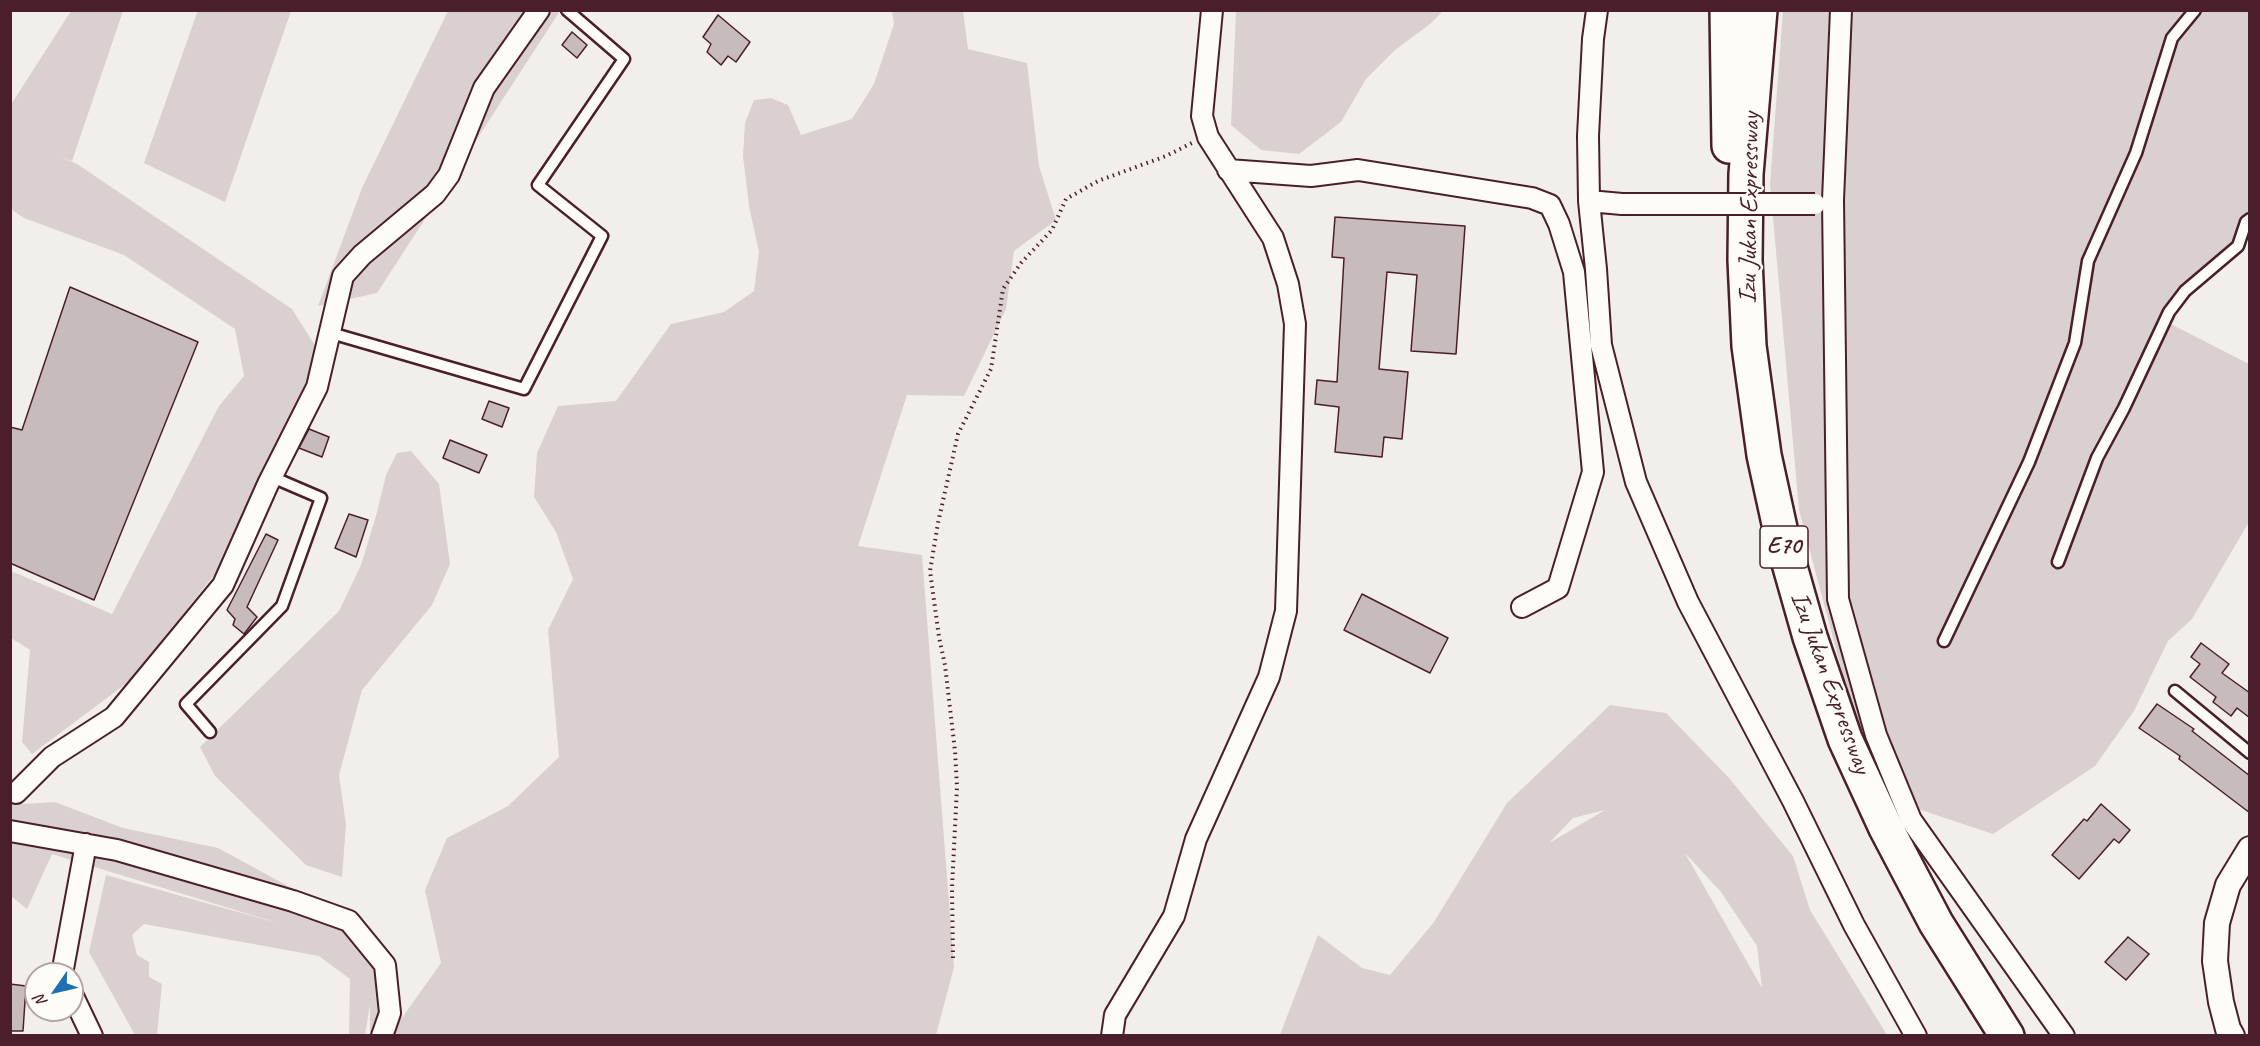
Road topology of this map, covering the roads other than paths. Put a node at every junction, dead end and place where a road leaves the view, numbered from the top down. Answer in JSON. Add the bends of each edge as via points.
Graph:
{"nodes":[{"id":1,"x":539,"y":10,"type":"edge"},
{"id":2,"x":567,"y":10,"type":"edge"},
{"id":3,"x":1212,"y":10,"type":"edge"},
{"id":4,"x":1598,"y":10,"type":"edge"},
{"id":5,"x":1727,"y":10,"type":"edge"},
{"id":6,"x":1744,"y":10,"type":"edge"},
{"id":7,"x":1760,"y":10,"type":"edge"},
{"id":8,"x":1841,"y":10,"type":"edge"},
{"id":9,"x":2195,"y":10,"type":"edge"},
{"id":10,"x":1228,"y":170,"type":"junction"},
{"id":11,"x":1730,"y":175,"type":"junction"},
{"id":12,"x":1589,"y":201,"type":"junction"},
{"id":13,"x":1824,"y":202,"type":"junction"},
{"id":14,"x":2250,"y":219,"type":"edge"},
{"id":15,"x":2246,"y":231,"type":"edge"},
{"id":16,"x":1596,"y":269,"type":"junction"},
{"id":17,"x":1574,"y":272,"type":"junction"},
{"id":18,"x":331,"y":333,"type":"junction"},
{"id":19,"x":272,"y":477,"type":"junction"},
{"id":20,"x":2058,"y":562,"type":"dead end"},
{"id":21,"x":1522,"y":607,"type":"dead end"},
{"id":22,"x":1944,"y":641,"type":"dead end"},
{"id":23,"x":2175,"y":691,"type":"dead end"},
{"id":24,"x":210,"y":732,"type":"dead end"},
{"id":25,"x":2250,"y":753,"type":"edge"},
{"id":26,"x":16,"y":793,"type":"dead end"},
{"id":27,"x":10,"y":831,"type":"edge"},
{"id":28,"x":86,"y":844,"type":"junction"},
{"id":29,"x":2250,"y":849,"type":"edge"},
{"id":30,"x":64,"y":962,"type":"edge"},
{"id":31,"x":84,"y":1019,"type":"edge"},
{"id":32,"x":92,"y":1035,"type":"edge"},
{"id":33,"x":382,"y":1035,"type":"edge"},
{"id":34,"x":1112,"y":1035,"type":"edge"},
{"id":35,"x":1916,"y":1035,"type":"edge"},
{"id":36,"x":1992,"y":1035,"type":"edge"},
{"id":37,"x":2007,"y":1035,"type":"edge"},
{"id":38,"x":2064,"y":1035,"type":"edge"},
{"id":39,"x":2232,"y":1035,"type":"edge"}],
"edges":[{"from":1,"to":18,"type":"street","via":[[484,88],[449,175],[435,194],[362,255],[343,276]]},
{"from":2,"to":18,"type":"lane","via":[[624,59],[538,185],[602,236],[524,389]]},
{"from":3,"to":10,"type":"street","via":[[1202,116],[1208,137]]},
{"from":4,"to":12,"type":"street","via":[[1588,136]]},
{"from":5,"to":11,"type":"highway"},
{"from":6,"to":11,"type":"highway","name":"Izu Jukan Expressway","number":"E70"},
{"from":7,"to":37,"type":"highway","name":"Izu Jukan Expressway","number":"E70","via":[[1746,174],[1745,260],[1749,346],[1764,455],[1783,542],[1845,738],[1936,923]]},
{"from":8,"to":13,"type":"street"},
{"from":9,"to":22,"type":"lane","via":[[2172,38],[2136,153],[2088,261],[2075,343],[2029,462]]},
{"from":10,"to":17,"type":"street","via":[[1311,176],[1358,170],[1532,198],[1550,205]]},
{"from":10,"to":34,"type":"street","via":[[1273,238],[1288,284],[1295,324],[1286,611],[1269,677],[1196,840],[1174,916],[1115,1015]]},
{"from":11,"to":36,"type":"highway","name":"Izu Jukan Expressway","number":"E70","via":[[1729,258],[1735,339],[1751,458],[1798,636],[1835,743],[1875,834],[1926,928]]},
{"from":12,"to":13,"type":"street","bridge":true},
{"from":12,"to":16,"type":"street"},
{"from":13,"to":38,"type":"street","via":[[1838,599],[1876,735],[1911,820]]},
{"from":14,"to":15,"type":"lane"},
{"from":15,"to":20,"type":"lane","via":[[2238,246],[2185,291],[2169,312],[2097,458]]},
{"from":16,"to":17,"type":"street"},
{"from":16,"to":35,"type":"street","via":[[1601,345],[1636,482],[1688,602],[1854,925]]},
{"from":17,"to":21,"type":"street","via":[[1593,472],[1558,588]]},
{"from":18,"to":19,"type":"street","via":[[317,387]]},
{"from":19,"to":24,"type":"lane","via":[[321,498],[282,606],[186,704]]},
{"from":19,"to":26,"type":"street","via":[[223,585],[114,717],[52,757]]},
{"from":23,"to":25,"type":"lane"},
{"from":27,"to":28,"type":"street"},
{"from":28,"to":30,"type":"street"},
{"from":28,"to":33,"type":"street","via":[[292,901],[349,921],[385,965],[390,1013]]},
{"from":29,"to":39,"type":"street","via":[[2228,885],[2217,923],[2215,961],[2221,1002]]},
{"from":31,"to":32,"type":"street"}]}
